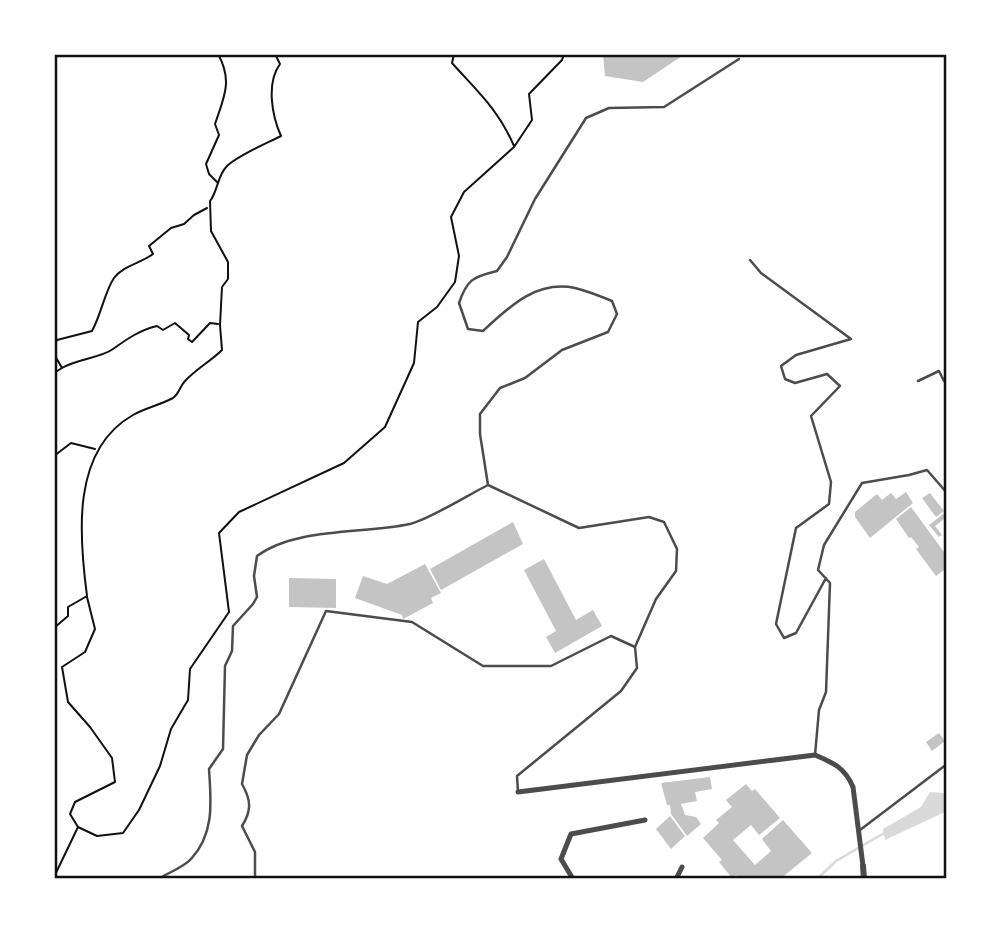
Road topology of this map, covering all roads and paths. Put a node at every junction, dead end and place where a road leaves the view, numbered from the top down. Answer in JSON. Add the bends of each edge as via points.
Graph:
{"nodes":[{"id":1,"x":218,"y":54,"type":"edge"},
{"id":2,"x":275,"y":54,"type":"edge"},
{"id":3,"x":454,"y":54,"type":"edge"},
{"id":4,"x":559,"y":54,"type":"edge"},
{"id":5,"x":564,"y":54,"type":"edge"},
{"id":6,"x":739,"y":59,"type":"dead end"},
{"id":7,"x":562,"y":60,"type":"junction"},
{"id":8,"x":514,"y":147,"type":"junction"},
{"id":9,"x":217,"y":182,"type":"junction"},
{"id":10,"x":209,"y":207,"type":"junction"},
{"id":11,"x":750,"y":260,"type":"dead end"},
{"id":12,"x":220,"y":325,"type":"junction"},
{"id":13,"x":54,"y":346,"type":"edge"},
{"id":14,"x":54,"y":354,"type":"edge"},
{"id":15,"x":62,"y":368,"type":"junction"},
{"id":16,"x":54,"y":373,"type":"edge"},
{"id":17,"x":947,"y":380,"type":"edge"},
{"id":18,"x":918,"y":381,"type":"dead end"},
{"id":19,"x":96,"y":450,"type":"junction"},
{"id":20,"x":54,"y":456,"type":"edge"},
{"id":21,"x":488,"y":485,"type":"junction"},
{"id":22,"x":947,"y":493,"type":"edge"},
{"id":23,"x":826,"y":578,"type":"junction"},
{"id":24,"x":87,"y":596,"type":"junction"},
{"id":25,"x":54,"y":628,"type":"edge"},
{"id":26,"x":635,"y":647,"type":"junction"},
{"id":27,"x":815,"y":755,"type":"junction"},
{"id":28,"x":947,"y":764,"type":"edge"},
{"id":29,"x":518,"y":792,"type":"joint"},
{"id":30,"x":645,"y":820,"type":"dead end"},
{"id":31,"x":78,"y":827,"type":"junction"},
{"id":32,"x":859,"y":831,"type":"junction"},
{"id":33,"x":863,"y":866,"type":"joint"},
{"id":34,"x":682,"y":867,"type":"dead end"},
{"id":35,"x":54,"y":877,"type":"edge"},
{"id":36,"x":158,"y":879,"type":"edge"},
{"id":37,"x":255,"y":879,"type":"edge"},
{"id":38,"x":573,"y":879,"type":"edge"},
{"id":39,"x":676,"y":879,"type":"edge"},
{"id":40,"x":864,"y":879,"type":"edge"}],
"edges":[{"from":1,"to":9,"type":"path","via":[[228,80],[215,124],[219,135],[206,164]]},
{"from":2,"to":9,"type":"path","via":[[280,64],[274,72],[273,118],[281,136],[227,167]]},
{"from":3,"to":8,"type":"path","via":[[452,63],[504,122]]},
{"from":4,"to":7,"type":"path"},
{"from":5,"to":7,"type":"path"},
{"from":6,"to":21,"type":"lane","via":[[664,107],[609,108],[586,118],[535,199],[507,257],[496,271],[466,284],[458,303],[468,328],[483,331],[517,300],[548,288],[573,287],[612,301],[617,314],[608,332],[562,350],[525,378],[500,388],[480,414]]},
{"from":7,"to":8,"type":"path","via":[[529,94],[532,120]]},
{"from":8,"to":31,"type":"path","via":[[464,192],[451,218],[459,256],[455,282],[437,307],[418,321],[414,363],[385,427],[344,463],[239,512],[219,533],[229,612],[190,669],[188,700],[171,729],[139,810],[122,833],[97,836]]},
{"from":9,"to":10,"type":"path"},
{"from":10,"to":12,"type":"path","via":[[211,232],[228,262]]},
{"from":10,"to":13,"type":"path","via":[[171,228],[149,246],[153,254],[114,278],[92,331],[57,340]]},
{"from":11,"to":23,"type":"lane","via":[[851,339],[796,355],[781,366],[785,379],[794,383],[827,374],[840,386],[811,416],[831,482],[830,504],[796,528],[776,624],[784,638],[796,633]]},
{"from":12,"to":15,"type":"path","via":[[210,323],[192,342],[175,323],[163,330],[157,326],[119,342],[113,350]]},
{"from":12,"to":19,"type":"path","via":[[222,350],[211,362],[185,381],[175,397],[132,415]]},
{"from":14,"to":15,"type":"path"},
{"from":15,"to":16,"type":"path"},
{"from":17,"to":18,"type":"lane","via":[[939,371]]},
{"from":19,"to":20,"type":"path","via":[[71,443]]},
{"from":19,"to":24,"type":"path","via":[[81,517]]},
{"from":21,"to":26,"type":"lane","via":[[579,528],[649,517],[664,522],[677,549],[676,570],[656,599]]},
{"from":21,"to":36,"type":"lane","via":[[412,523],[271,545],[257,556],[257,597],[233,626],[232,651],[225,666],[223,749],[209,769],[209,830],[191,860]]},
{"from":22,"to":23,"type":"lane","via":[[927,470],[862,484],[824,545],[818,570]]},
{"from":23,"to":27,"type":"lane","via":[[830,583],[827,692],[819,710]]},
{"from":24,"to":25,"type":"path","via":[[68,607],[68,615]]},
{"from":24,"to":31,"type":"path","via":[[95,629],[85,652],[62,667],[68,702],[112,758],[115,782],[75,802],[70,814]]},
{"from":26,"to":29,"type":"lane","via":[[637,668],[621,691],[517,776]]},
{"from":26,"to":37,"type":"lane","via":[[611,636],[551,666],[484,666],[412,622],[326,611],[279,714],[247,755],[242,784],[249,796],[250,814],[242,826],[255,852]]},
{"from":27,"to":29,"type":"street"},
{"from":27,"to":32,"type":"street","via":[[848,775]]},
{"from":28,"to":32,"type":"lane"},
{"from":30,"to":38,"type":"street","via":[[571,834],[561,859]]},
{"from":31,"to":35,"type":"path"},
{"from":32,"to":33,"type":"street"},
{"from":33,"to":40,"type":"street"},
{"from":34,"to":39,"type":"street"}]}
